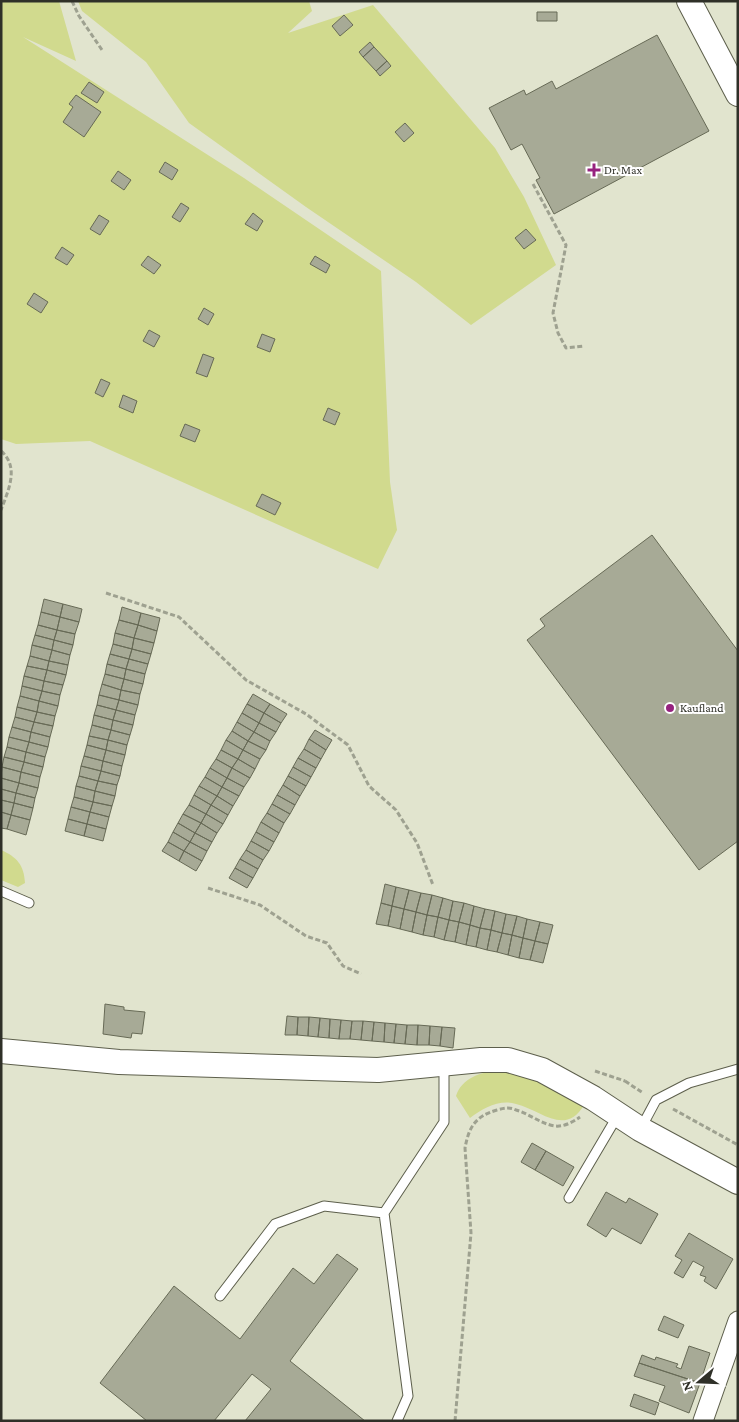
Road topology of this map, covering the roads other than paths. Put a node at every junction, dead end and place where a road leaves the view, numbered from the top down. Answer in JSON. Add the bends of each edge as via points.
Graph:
{"nodes":[{"id":1,"x":689,"y":1,"type":"edge"},
{"id":2,"x":738,"y":94,"type":"edge"},
{"id":3,"x":1,"y":891,"type":"edge"},
{"id":4,"x":29,"y":903,"type":"dead end"},
{"id":5,"x":1,"y":1051,"type":"edge"},
{"id":6,"x":444,"y":1064,"type":"junction"},
{"id":7,"x":738,"y":1069,"type":"edge"},
{"id":8,"x":618,"y":1115,"type":"junction"},
{"id":9,"x":640,"y":1129,"type":"junction"},
{"id":10,"x":738,"y":1182,"type":"edge"},
{"id":11,"x":569,"y":1198,"type":"dead end"},
{"id":12,"x":384,"y":1213,"type":"junction"},
{"id":13,"x":220,"y":1296,"type":"dead end"},
{"id":14,"x":738,"y":1321,"type":"edge"},
{"id":15,"x":397,"y":1421,"type":"edge"},
{"id":16,"x":703,"y":1421,"type":"edge"}],
"edges":[{"from":1,"to":2,"type":"street"},
{"from":3,"to":4,"type":"lane"},
{"from":5,"to":6,"type":"street","via":[[119,1062],[378,1070]]},
{"from":6,"to":8,"type":"street","via":[[508,1060],[542,1070]]},
{"from":6,"to":12,"type":"lane","via":[[444,1122]]},
{"from":7,"to":9,"type":"lane","via":[[689,1083],[656,1100]]},
{"from":8,"to":9,"type":"street"},
{"from":8,"to":11,"type":"lane"},
{"from":9,"to":10,"type":"street"},
{"from":12,"to":13,"type":"lane","via":[[324,1206],[275,1224]]},
{"from":12,"to":15,"type":"lane","via":[[408,1396]]},
{"from":14,"to":16,"type":"street"}]}
